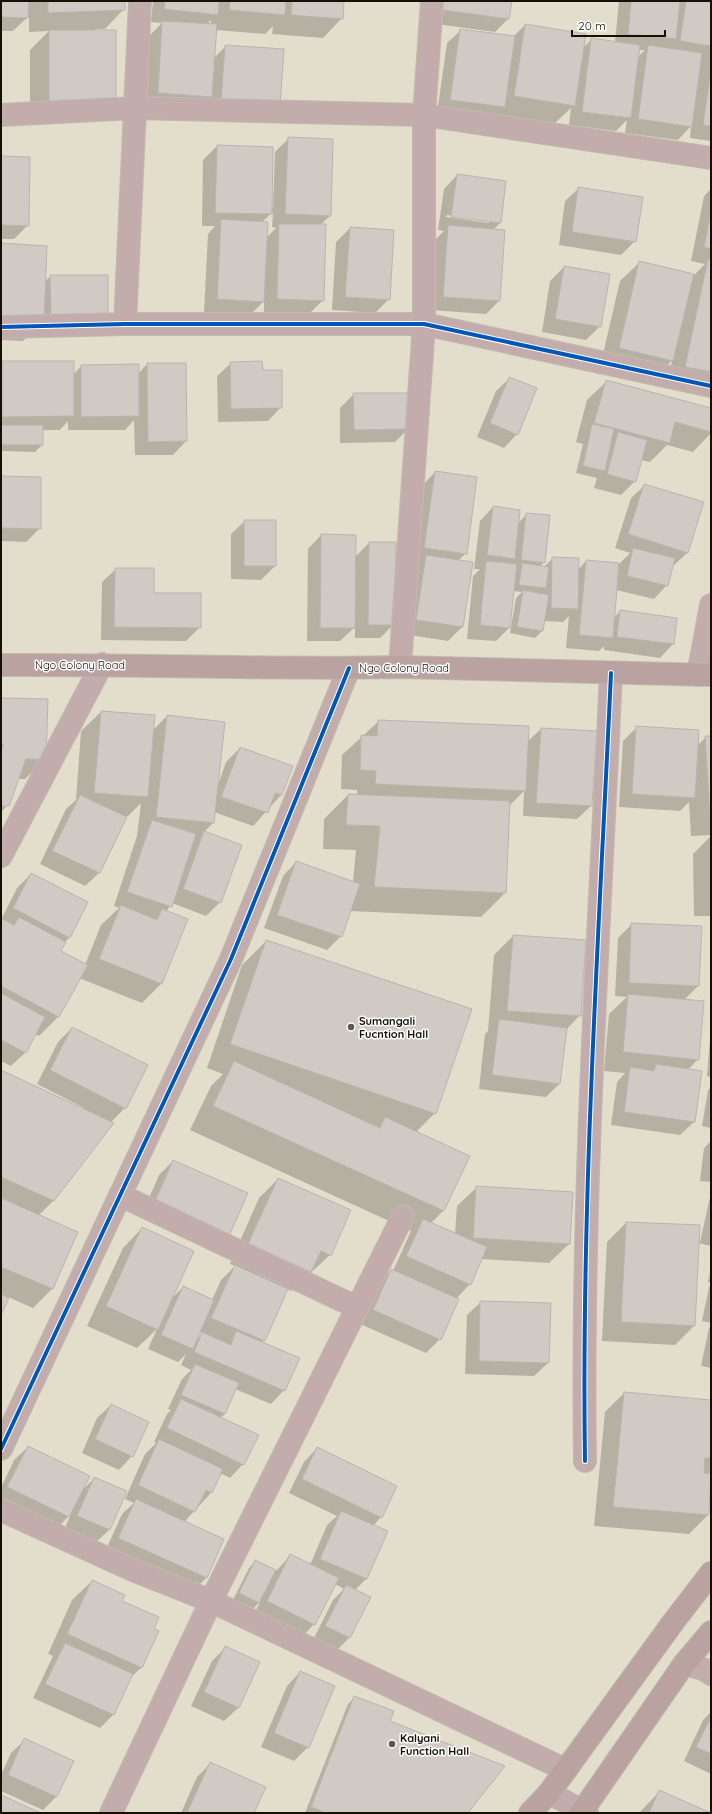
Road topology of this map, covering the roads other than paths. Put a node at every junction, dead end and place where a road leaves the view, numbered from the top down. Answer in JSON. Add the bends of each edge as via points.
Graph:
{"nodes":[{"id":1,"x":140,"y":1,"type":"edge"},
{"id":2,"x":432,"y":1,"type":"edge"},
{"id":3,"x":135,"y":108,"type":"junction"},
{"id":4,"x":1,"y":115,"type":"edge"},
{"id":5,"x":424,"y":115,"type":"junction"},
{"id":6,"x":711,"y":158,"type":"edge"},
{"id":7,"x":125,"y":324,"type":"junction"},
{"id":8,"x":424,"y":324,"type":"junction"},
{"id":9,"x":1,"y":327,"type":"edge"},
{"id":10,"x":711,"y":386,"type":"edge"},
{"id":11,"x":711,"y":605,"type":"edge"},
{"id":12,"x":1,"y":664,"type":"edge"},
{"id":13,"x":102,"y":664,"type":"junction"},
{"id":14,"x":400,"y":667,"type":"junction"},
{"id":15,"x":349,"y":668,"type":"junction"},
{"id":16,"x":610,"y":673,"type":"junction"},
{"id":17,"x":705,"y":675,"type":"edge"},
{"id":18,"x":1,"y":856,"type":"edge"},
{"id":19,"x":120,"y":1196,"type":"junction"},
{"id":20,"x":403,"y":1216,"type":"dead end"},
{"id":21,"x":356,"y":1307,"type":"junction"},
{"id":22,"x":1,"y":1449,"type":"edge"},
{"id":23,"x":586,"y":1461,"type":"dead end"},
{"id":24,"x":1,"y":1510,"type":"edge"},
{"id":25,"x":711,"y":1573,"type":"edge"},
{"id":26,"x":211,"y":1601,"type":"junction"},
{"id":27,"x":711,"y":1632,"type":"edge"},
{"id":28,"x":684,"y":1664,"type":"junction"},
{"id":29,"x":711,"y":1674,"type":"edge"},
{"id":30,"x":566,"y":1770,"type":"junction"},
{"id":31,"x":549,"y":1793,"type":"junction"},
{"id":32,"x":584,"y":1812,"type":"edge"},
{"id":33,"x":111,"y":1813,"type":"edge"},
{"id":34,"x":530,"y":1813,"type":"edge"}],
"edges":[{"from":1,"to":3,"type":"street"},
{"from":2,"to":5,"type":"street"},
{"from":3,"to":4,"type":"street"},
{"from":3,"to":5,"type":"street"},
{"from":3,"to":7,"type":"street"},
{"from":5,"to":6,"type":"street"},
{"from":5,"to":8,"type":"street"},
{"from":7,"to":8,"type":"street"},
{"from":7,"to":9,"type":"street"},
{"from":8,"to":10,"type":"street"},
{"from":8,"to":14,"type":"street"},
{"from":11,"to":17,"type":"street"},
{"from":12,"to":13,"type":"street","name":"Ngo Colony Road"},
{"from":13,"to":15,"type":"street","name":"Ngo Colony Road"},
{"from":13,"to":18,"type":"street"},
{"from":14,"to":15,"type":"street","name":"Ngo Colony Road"},
{"from":14,"to":16,"type":"street","name":"Ngo Colony Road"},
{"from":15,"to":19,"type":"street","via":[[231,959]]},
{"from":16,"to":17,"type":"street","name":"Ngo Colony Road"},
{"from":16,"to":23,"type":"street","via":[[591,1106],[584,1381]]},
{"from":19,"to":21,"type":"street"},
{"from":19,"to":22,"type":"street"},
{"from":20,"to":21,"type":"street"},
{"from":21,"to":26,"type":"street"},
{"from":24,"to":26,"type":"street","via":[[133,1570]]},
{"from":25,"to":30,"type":"street"},
{"from":26,"to":30,"type":"street"},
{"from":26,"to":33,"type":"street"},
{"from":27,"to":28,"type":"street"},
{"from":28,"to":29,"type":"street"},
{"from":28,"to":32,"type":"street"},
{"from":30,"to":31,"type":"street"},
{"from":31,"to":32,"type":"street"},
{"from":31,"to":34,"type":"street"}]}
